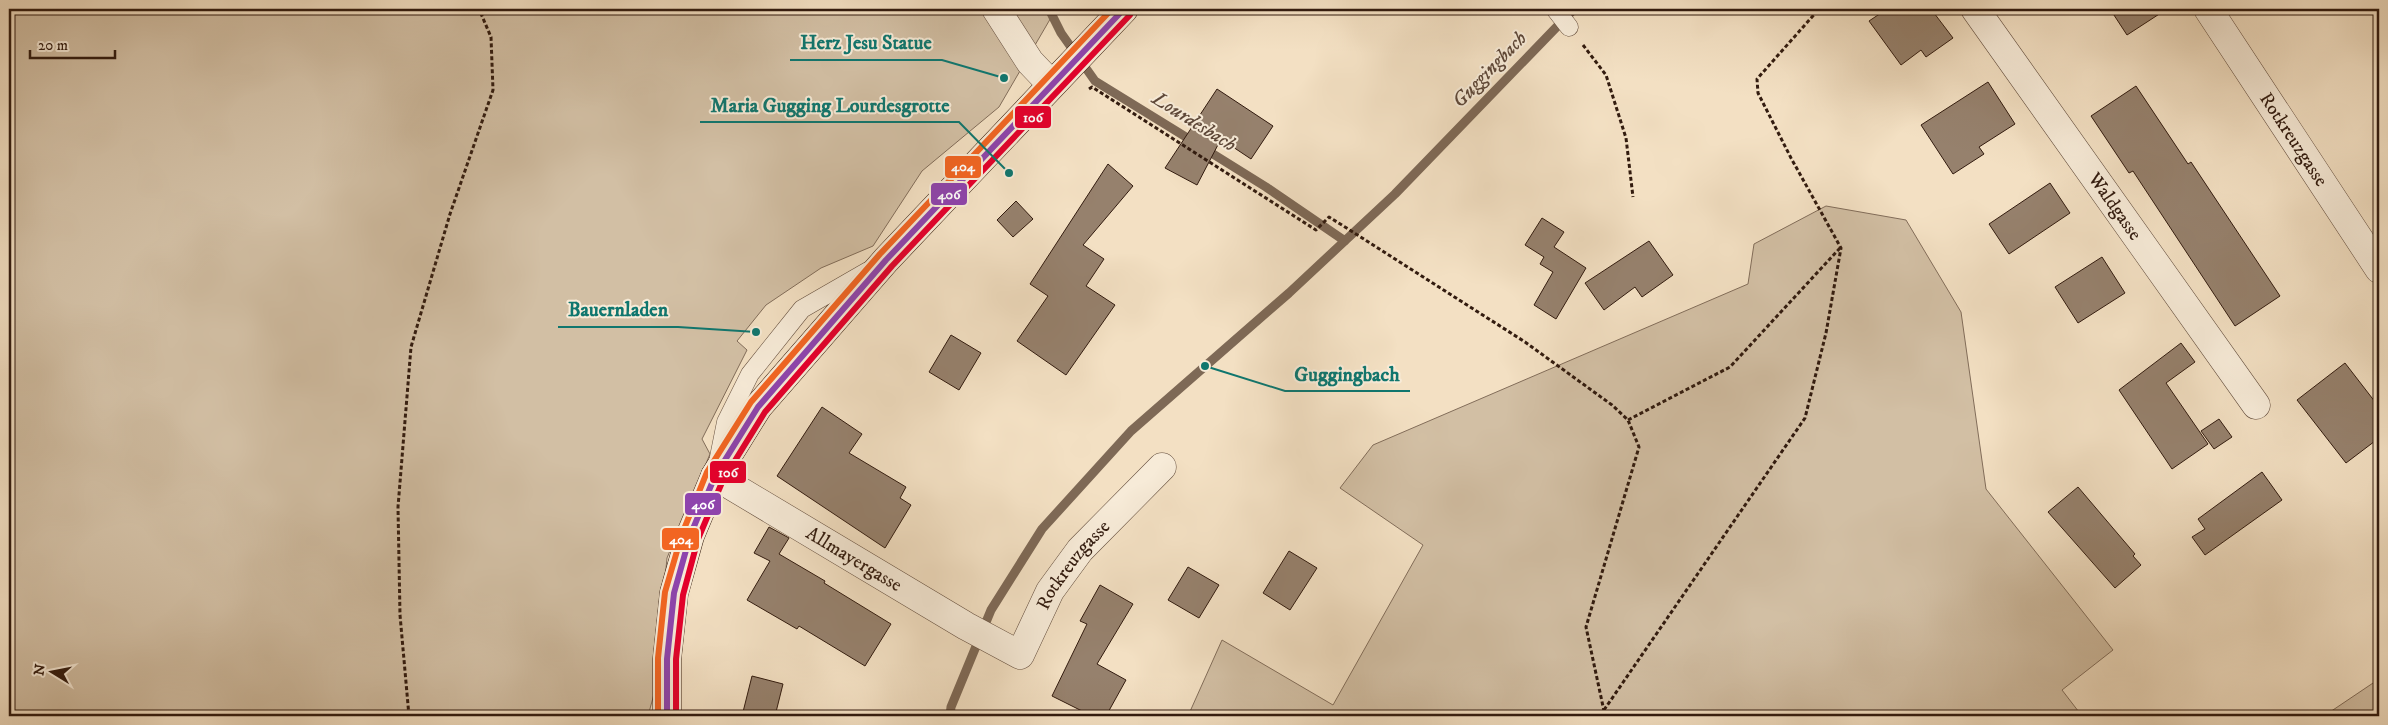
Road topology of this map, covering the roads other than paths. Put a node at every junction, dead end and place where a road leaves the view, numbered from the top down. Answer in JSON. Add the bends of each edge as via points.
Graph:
{"nodes":[{"id":1,"x":996,"y":9,"type":"edge"},
{"id":2,"x":1124,"y":9,"type":"edge"},
{"id":3,"x":1554,"y":9,"type":"edge"},
{"id":4,"x":1975,"y":9,"type":"edge"},
{"id":5,"x":2208,"y":9,"type":"edge"},
{"id":6,"x":1569,"y":27,"type":"road end"},
{"id":7,"x":1058,"y":77,"type":"junction"},
{"id":8,"x":2379,"y":269,"type":"edge"},
{"id":9,"x":2256,"y":404,"type":"dead end"},
{"id":10,"x":1162,"y":467,"type":"dead end"},
{"id":11,"x":715,"y":476,"type":"junction"},
{"id":12,"x":994,"y":642,"type":"joint"},
{"id":13,"x":667,"y":716,"type":"edge"}],
"edges":[{"from":1,"to":7,"type":"street","via":[[1030,62]]},
{"from":2,"to":7,"type":"main road"},
{"from":3,"to":6,"type":"lane"},
{"from":4,"to":9,"type":"street","name":"Waldgasse"},
{"from":5,"to":8,"type":"street","name":"Rotkreuzgasse"},
{"from":7,"to":11,"type":"main road","via":[[886,260],[758,407]]},
{"from":10,"to":12,"type":"street","name":"Rotkreuzgasse","via":[[1080,550],[1050,591],[1020,654]]},
{"from":11,"to":12,"type":"street","name":"Allmayergasse"},
{"from":11,"to":13,"type":"main road","via":[[690,536],[674,593],[666,659]]}]}
